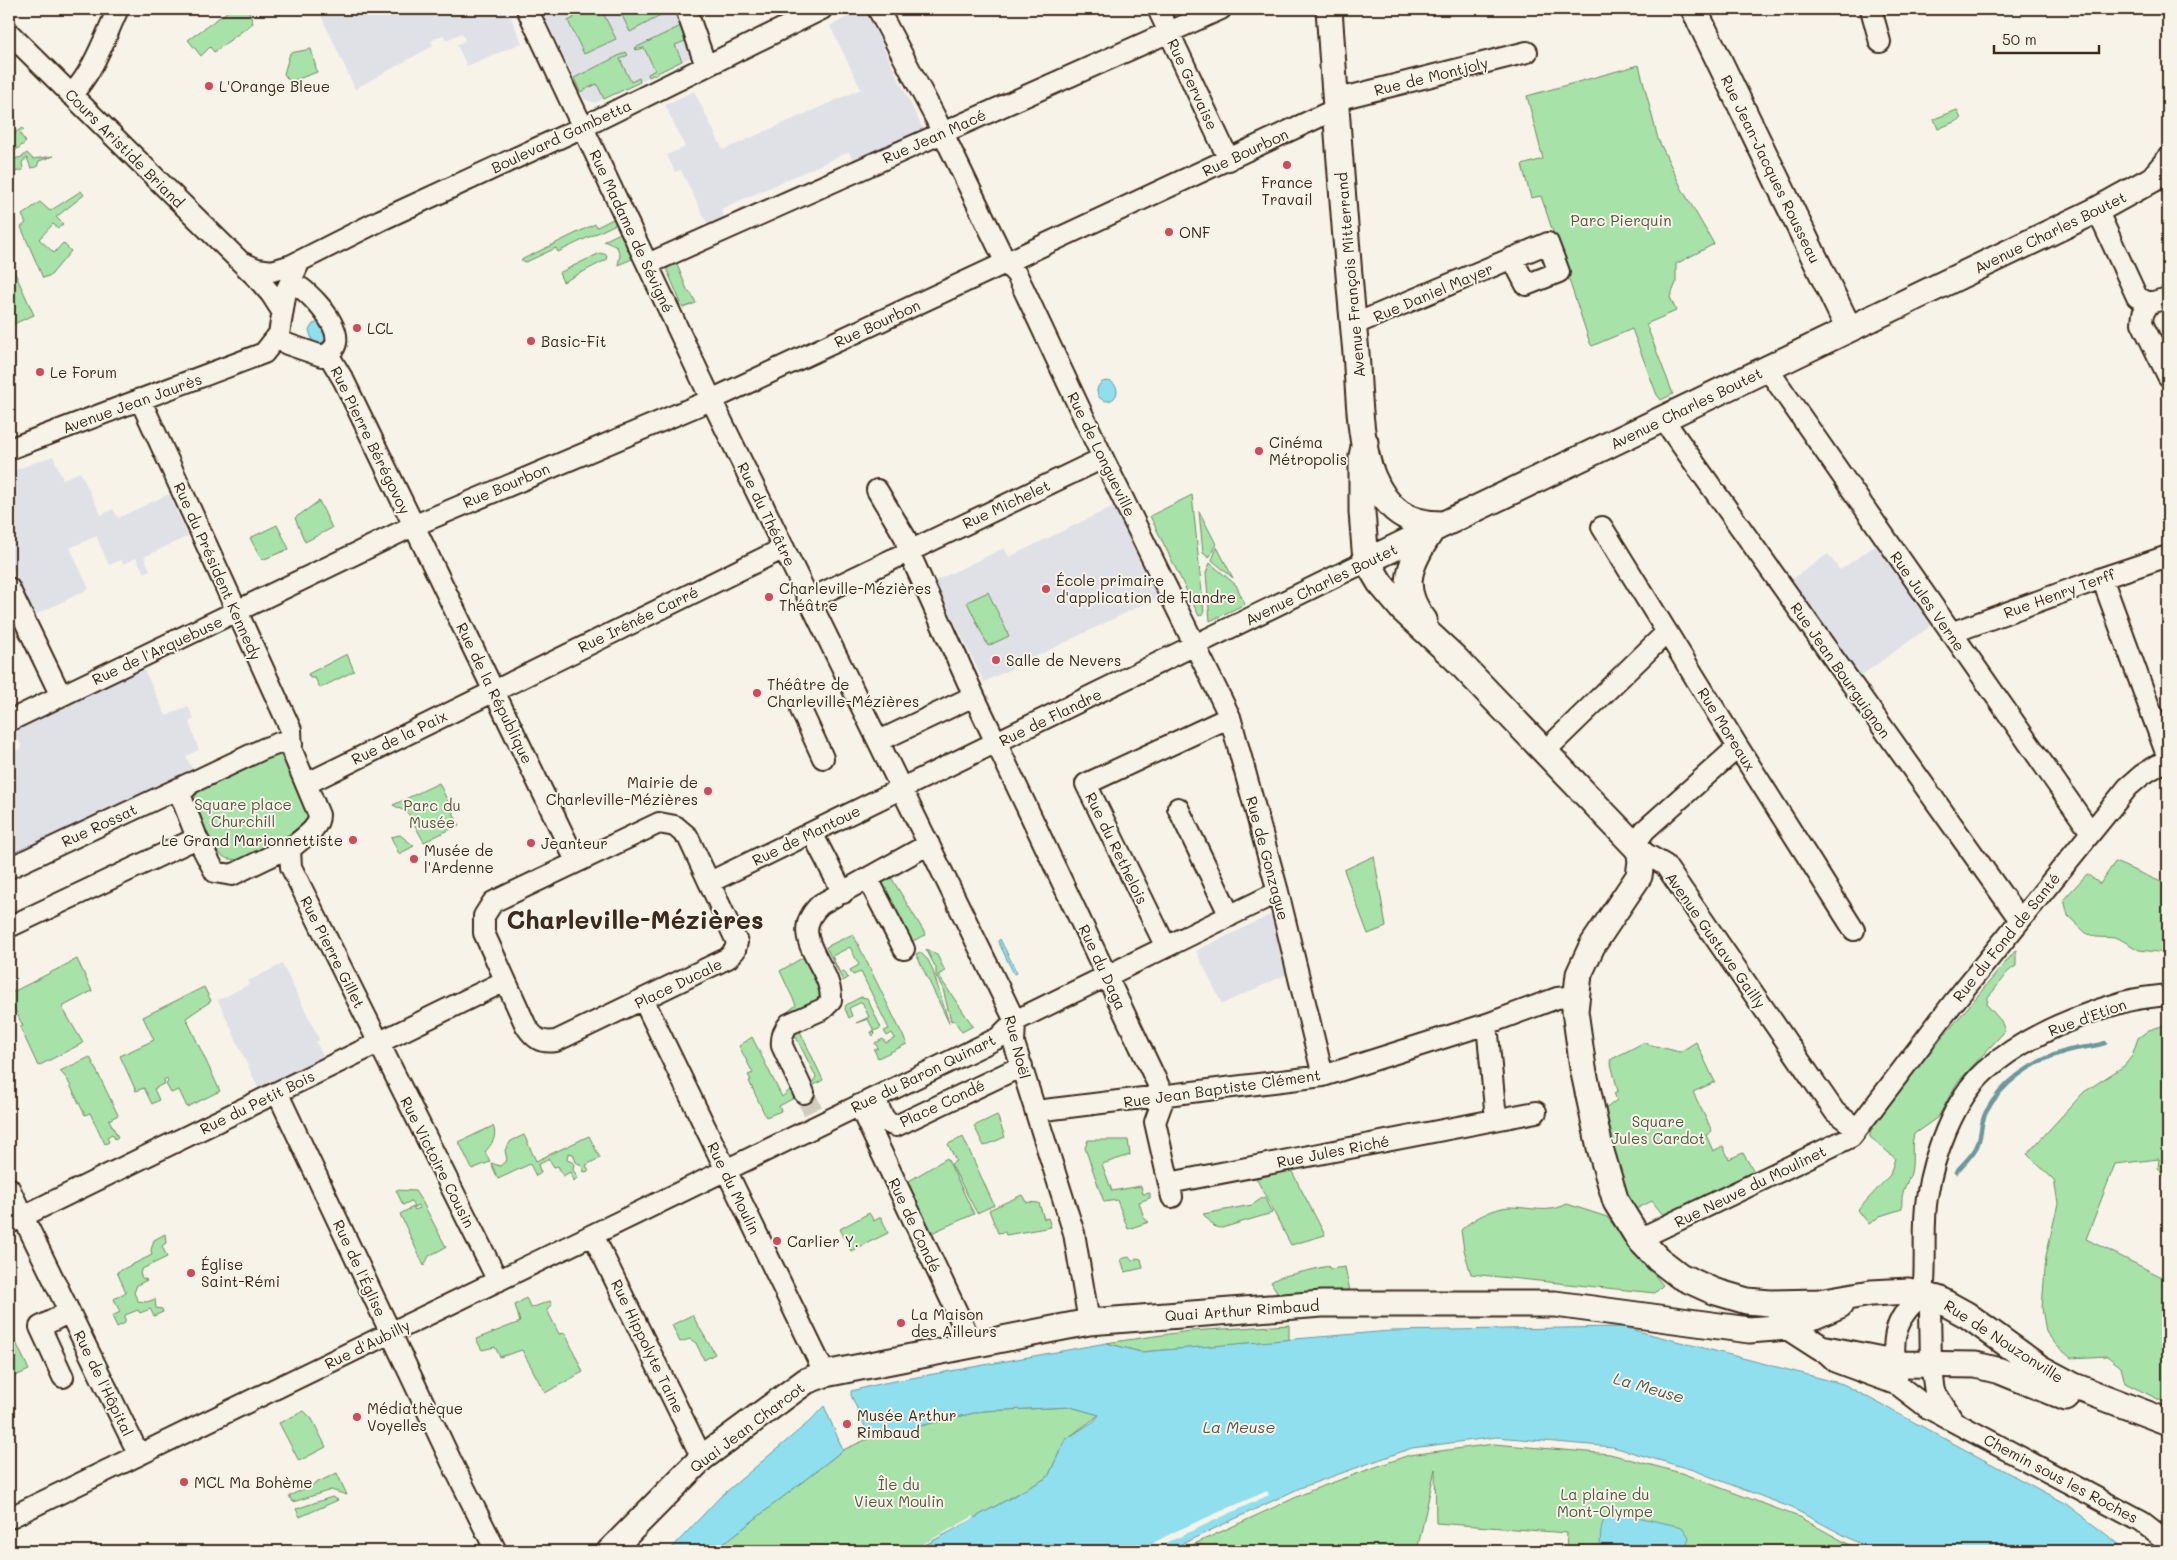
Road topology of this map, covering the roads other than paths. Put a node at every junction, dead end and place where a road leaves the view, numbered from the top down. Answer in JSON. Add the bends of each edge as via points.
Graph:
{"nodes":[{"id":1,"x":118,"y":9,"type":"edge"},
{"id":2,"x":527,"y":9,"type":"edge"},
{"id":3,"x":686,"y":9,"type":"edge"},
{"id":4,"x":822,"y":9,"type":"edge"},
{"id":5,"x":878,"y":9,"type":"edge"},
{"id":6,"x":1158,"y":9,"type":"edge"},
{"id":7,"x":1221,"y":9,"type":"edge"},
{"id":8,"x":1329,"y":9,"type":"edge"},
{"id":9,"x":1694,"y":9,"type":"edge"},
{"id":10,"x":1871,"y":9,"type":"edge"},
{"id":11,"x":1168,"y":32,"type":"junction"},
{"id":12,"x":9,"y":34,"type":"edge"},
{"id":13,"x":1880,"y":42,"type":"dead end"},
{"id":14,"x":1527,"y":52,"type":"dead end"},
{"id":15,"x":706,"y":66,"type":"junction"},
{"id":16,"x":71,"y":95,"type":"junction"},
{"id":17,"x":1336,"y":104,"type":"junction"},
{"id":18,"x":583,"y":127,"type":"junction"},
{"id":19,"x":942,"y":132,"type":"junction"},
{"id":20,"x":1229,"y":160,"type":"junction"},
{"id":21,"x":2168,"y":161,"type":"edge"},
{"id":22,"x":2097,"y":210,"type":"junction"},
{"id":23,"x":1512,"y":258,"type":"dead end"},
{"id":24,"x":300,"y":261,"type":"junction"},
{"id":25,"x":241,"y":262,"type":"junction"},
{"id":26,"x":1006,"y":263,"type":"junction"},
{"id":27,"x":648,"y":264,"type":"junction"},
{"id":28,"x":272,"y":271,"type":"joint"},
{"id":29,"x":301,"y":288,"type":"dead end"},
{"id":30,"x":2168,"y":298,"type":"edge"},
{"id":31,"x":2149,"y":303,"type":"junction"},
{"id":32,"x":282,"y":311,"type":"junction"},
{"id":33,"x":1353,"y":325,"type":"junction"},
{"id":34,"x":1849,"y":329,"type":"junction"},
{"id":35,"x":289,"y":338,"type":"dead end"},
{"id":36,"x":319,"y":353,"type":"junction"},
{"id":37,"x":1767,"y":368,"type":"junction"},
{"id":38,"x":2168,"y":376,"type":"edge"},
{"id":39,"x":140,"y":400,"type":"junction"},
{"id":40,"x":711,"y":400,"type":"junction"},
{"id":41,"x":1663,"y":418,"type":"junction"},
{"id":42,"x":1365,"y":442,"type":"junction"},
{"id":43,"x":9,"y":449,"type":"edge"},
{"id":44,"x":1103,"y":458,"type":"junction"},
{"id":45,"x":877,"y":490,"type":"dead end"},
{"id":46,"x":413,"y":526,"type":"junction"},
{"id":47,"x":1438,"y":526,"type":"junction"},
{"id":48,"x":1602,"y":526,"type":"dead end"},
{"id":49,"x":784,"y":548,"type":"junction"},
{"id":50,"x":908,"y":550,"type":"junction"},
{"id":51,"x":2168,"y":556,"type":"edge"},
{"id":52,"x":1367,"y":561,"type":"junction"},
{"id":53,"x":2102,"y":578,"type":"junction"},
{"id":54,"x":9,"y":588,"type":"edge"},
{"id":55,"x":810,"y":599,"type":"junction"},
{"id":56,"x":236,"y":612,"type":"junction"},
{"id":57,"x":1667,"y":632,"type":"junction"},
{"id":58,"x":1951,"y":633,"type":"junction"},
{"id":59,"x":1196,"y":646,"type":"junction"},
{"id":60,"x":1456,"y":658,"type":"junction"},
{"id":61,"x":493,"y":691,"type":"junction"},
{"id":62,"x":61,"y":696,"type":"junction"},
{"id":63,"x":974,"y":696,"type":"junction"},
{"id":64,"x":801,"y":710,"type":"dead end"},
{"id":65,"x":1230,"y":717,"type":"junction"},
{"id":66,"x":9,"y":721,"type":"edge"},
{"id":67,"x":879,"y":741,"type":"junction"},
{"id":68,"x":996,"y":743,"type":"junction"},
{"id":69,"x":292,"y":744,"type":"junction"},
{"id":70,"x":1738,"y":747,"type":"junction"},
{"id":71,"x":1545,"y":751,"type":"junction"},
{"id":72,"x":823,"y":758,"type":"dead end"},
{"id":73,"x":2168,"y":758,"type":"edge"},
{"id":74,"x":190,"y":783,"type":"junction"},
{"id":75,"x":306,"y":784,"type":"junction"},
{"id":76,"x":903,"y":789,"type":"junction"},
{"id":77,"x":1178,"y":808,"type":"dead end"},
{"id":78,"x":2093,"y":829,"type":"junction"},
{"id":79,"x":812,"y":832,"type":"junction"},
{"id":80,"x":197,"y":838,"type":"junction"},
{"id":81,"x":929,"y":844,"type":"junction"},
{"id":82,"x":1637,"y":847,"type":"junction"},
{"id":83,"x":292,"y":853,"type":"junction"},
{"id":84,"x":576,"y":861,"type":"junction"},
{"id":85,"x":9,"y":868,"type":"edge"},
{"id":86,"x":868,"y":879,"type":"junction"},
{"id":87,"x":710,"y":882,"type":"junction"},
{"id":88,"x":843,"y":892,"type":"junction"},
{"id":89,"x":1278,"y":892,"type":"junction"},
{"id":90,"x":1230,"y":916,"type":"junction"},
{"id":91,"x":2020,"y":920,"type":"junction"},
{"id":92,"x":9,"y":928,"type":"edge"},
{"id":93,"x":1854,"y":930,"type":"dead end"},
{"id":94,"x":1166,"y":947,"type":"junction"},
{"id":95,"x":904,"y":949,"type":"dead end"},
{"id":96,"x":1107,"y":976,"type":"junction"},
{"id":97,"x":505,"y":981,"type":"junction"},
{"id":98,"x":2168,"y":995,"type":"edge"},
{"id":99,"x":1576,"y":996,"type":"junction"},
{"id":100,"x":644,"y":1001,"type":"junction"},
{"id":101,"x":1015,"y":1021,"type":"junction"},
{"id":102,"x":1487,"y":1024,"type":"junction"},
{"id":103,"x":379,"y":1042,"type":"junction"},
{"id":104,"x":1022,"y":1066,"type":"junction"},
{"id":105,"x":1323,"y":1076,"type":"junction"},
{"id":106,"x":277,"y":1092,"type":"junction"},
{"id":107,"x":804,"y":1093,"type":"tunnel mouth"},
{"id":108,"x":1164,"y":1097,"type":"junction"},
{"id":109,"x":867,"y":1102,"type":"junction"},
{"id":110,"x":1036,"y":1111,"type":"junction"},
{"id":111,"x":1536,"y":1112,"type":"dead end"},
{"id":112,"x":1496,"y":1119,"type":"junction"},
{"id":113,"x":1856,"y":1128,"type":"junction"},
{"id":114,"x":726,"y":1170,"type":"junction"},
{"id":115,"x":9,"y":1188,"type":"edge"},
{"id":116,"x":16,"y":1219,"type":"edge"},
{"id":117,"x":594,"y":1235,"type":"junction"},
{"id":118,"x":1639,"y":1240,"type":"junction"},
{"id":119,"x":498,"y":1281,"type":"junction"},
{"id":120,"x":1871,"y":1294,"type":"junction"},
{"id":121,"x":1923,"y":1295,"type":"junction"},
{"id":122,"x":1759,"y":1302,"type":"junction"},
{"id":123,"x":69,"y":1312,"type":"junction"},
{"id":124,"x":1663,"y":1320,"type":"junction"},
{"id":125,"x":1089,"y":1322,"type":"junction"},
{"id":126,"x":1788,"y":1327,"type":"junction"},
{"id":127,"x":391,"y":1333,"type":"junction"},
{"id":128,"x":972,"y":1344,"type":"junction"},
{"id":129,"x":1821,"y":1348,"type":"junction"},
{"id":130,"x":1931,"y":1364,"type":"junction"},
{"id":131,"x":825,"y":1374,"type":"junction"},
{"id":132,"x":1896,"y":1374,"type":"junction"},
{"id":133,"x":63,"y":1377,"type":"dead end"},
{"id":134,"x":1952,"y":1419,"type":"junction"},
{"id":135,"x":2168,"y":1422,"type":"edge"},
{"id":136,"x":2168,"y":1437,"type":"edge"},
{"id":137,"x":139,"y":1455,"type":"junction"},
{"id":138,"x":702,"y":1458,"type":"junction"},
{"id":139,"x":9,"y":1518,"type":"edge"},
{"id":140,"x":2168,"y":1542,"type":"edge"},
{"id":141,"x":496,"y":1551,"type":"edge"},
{"id":142,"x":610,"y":1551,"type":"edge"}],
"edges":[{"from":1,"to":16,"type":"street","via":[[87,75]]},
{"from":2,"to":18,"type":"street","name":"Rue Madame de Sévigné"},
{"from":3,"to":15,"type":"street"},
{"from":4,"to":15,"type":"street","name":"Boulevard Gambetta"},
{"from":5,"to":19,"type":"street","name":"Rue de Longueville"},
{"from":6,"to":11,"type":"street","name":"Rue Gervaise"},
{"from":7,"to":11,"type":"street","name":"Rue Jean Macé"},
{"from":8,"to":17,"type":"main road"},
{"from":9,"to":34,"type":"main road","name":"Rue Jean-Jacques Rousseau"},
{"from":10,"to":13,"type":"street"},
{"from":11,"to":19,"type":"street","name":"Rue Jean Macé"},
{"from":11,"to":20,"type":"street","name":"Rue Gervaise"},
{"from":12,"to":16,"type":"street","name":"Cours Aristide Briand"},
{"from":14,"to":17,"type":"street","name":"Rue de Montjoly"},
{"from":15,"to":18,"type":"street","name":"Boulevard Gambetta"},
{"from":16,"to":25,"type":"street","name":"Cours Aristide Briand"},
{"from":17,"to":20,"type":"street","name":"Rue Bourbon"},
{"from":17,"to":33,"type":"main road","name":"Avenue François Mitterrand"},
{"from":18,"to":24,"type":"street","name":"Boulevard Gambetta"},
{"from":18,"to":27,"type":"street","name":"Rue Madame de Sévigné"},
{"from":19,"to":26,"type":"street","name":"Rue de Longueville"},
{"from":19,"to":27,"type":"street","name":"Rue Jean Macé"},
{"from":20,"to":26,"type":"street","name":"Rue Bourbon"},
{"from":21,"to":22,"type":"main road","name":"Avenue Charles Boutet","via":[[2153,179]]},
{"from":22,"to":31,"type":"street","via":[[2137,296]]},
{"from":22,"to":34,"type":"main road","name":"Avenue Charles Boutet"},
{"from":23,"to":33,"type":"street","name":"Rue Daniel Mayer"},
{"from":24,"to":28,"type":"street","name":"Boulevard Gambetta"},
{"from":24,"to":32,"type":"street","via":[[288,284]]},
{"from":25,"to":28,"type":"street","name":"Cours Aristide Briand"},
{"from":25,"to":32,"type":"street","name":"Cours Aristide Briand","via":[[272,294]]},
{"from":26,"to":40,"type":"street","name":"Rue Bourbon"},
{"from":26,"to":44,"type":"street","name":"Rue de Longueville","via":[[1017,275]]},
{"from":27,"to":40,"type":"street","name":"Rue Madame de Sévigné"},
{"from":29,"to":36,"type":"street","name":"Rue Pierre Bérégovoy","via":[[330,319],[336,344]]},
{"from":30,"to":31,"type":"street"},
{"from":31,"to":38,"type":"street","via":[[2142,323]]},
{"from":32,"to":39,"type":"street","name":"Avenue Jean Jaurès","via":[[276,340],[264,353]]},
{"from":33,"to":42,"type":"main road","name":"Avenue François Mitterrand"},
{"from":34,"to":37,"type":"main road","name":"Avenue Charles Boutet"},
{"from":35,"to":36,"type":"street"},
{"from":36,"to":46,"type":"street","name":"Rue Pierre Bérégovoy","via":[[344,382]]},
{"from":37,"to":41,"type":"main road","name":"Avenue Charles Boutet"},
{"from":37,"to":58,"type":"street","name":"Rue Jules Verne"},
{"from":39,"to":43,"type":"street","name":"Avenue Jean Jaurès"},
{"from":39,"to":56,"type":"street","name":"Rue du Président Kennedy"},
{"from":40,"to":46,"type":"street","name":"Rue Bourbon"},
{"from":40,"to":49,"type":"street","name":"Rue du Théâtre"},
{"from":41,"to":47,"type":"main road","name":"Avenue Charles Boutet"},
{"from":41,"to":91,"type":"street","name":"Rue Jean Bourguignon"},
{"from":42,"to":47,"type":"main road","via":[[1373,477],[1396,510],[1410,520]]},
{"from":42,"to":52,"type":"main road","via":[[1362,512]]},
{"from":44,"to":50,"type":"street","name":"Rue Michelet"},
{"from":44,"to":59,"type":"street","name":"Rue de Longueville"},
{"from":45,"to":50,"type":"street","via":[[905,537]]},
{"from":46,"to":56,"type":"street","name":"Rue de l'Arquebuse"},
{"from":46,"to":61,"type":"street","name":"Rue de la République"},
{"from":47,"to":52,"type":"main road","name":"Avenue Charles Boutet"},
{"from":47,"to":60,"type":"main road","via":[[1414,557],[1408,579],[1410,597],[1420,616]]},
{"from":48,"to":57,"type":"street","name":"Rue Moreaux"},
{"from":49,"to":55,"type":"street","name":"Rue du Théâtre"},
{"from":49,"to":61,"type":"street","name":"Rue Irénée Carré"},
{"from":50,"to":55,"type":"street","name":"Rue Michelet"},
{"from":50,"to":63,"type":"street","name":"Rue du Daga"},
{"from":51,"to":53,"type":"street","name":"Rue Henry Terff"},
{"from":52,"to":59,"type":"street","name":"Avenue Charles Boutet"},
{"from":52,"to":60,"type":"main road","via":[[1402,609]]},
{"from":53,"to":58,"type":"street","name":"Rue Henry Terff"},
{"from":53,"to":73,"type":"street"},
{"from":54,"to":62,"type":"street"},
{"from":55,"to":67,"type":"street","name":"Rue du Théâtre"},
{"from":56,"to":62,"type":"street","name":"Rue de l'Arquebuse"},
{"from":56,"to":69,"type":"street","name":"Rue du Président Kennedy","via":[[291,730]]},
{"from":57,"to":70,"type":"street","name":"Rue Moreaux"},
{"from":57,"to":71,"type":"street"},
{"from":58,"to":78,"type":"street","name":"Rue Jules Verne","via":[[2085,824]]},
{"from":59,"to":65,"type":"street","name":"Rue de Gonzague"},
{"from":59,"to":68,"type":"street","name":"Rue de Flandre"},
{"from":60,"to":71,"type":"main road","name":"Avenue Gustave Gailly"},
{"from":61,"to":75,"type":"street","name":"Rue de la Paix"},
{"from":61,"to":84,"type":"street","name":"Rue de la République"},
{"from":62,"to":66,"type":"street","name":"Rue de l'Arquebuse"},
{"from":63,"to":67,"type":"street"},
{"from":63,"to":68,"type":"street","name":"Rue du Daga"},
{"from":64,"to":72,"type":"street"},
{"from":65,"to":89,"type":"street","name":"Rue de Gonzague"},
{"from":65,"to":94,"type":"street","name":"Rue du Rethelois","via":[[1086,784]]},
{"from":67,"to":76,"type":"street","name":"Rue du Théâtre"},
{"from":68,"to":76,"type":"street","name":"Rue de Flandre"},
{"from":68,"to":96,"type":"street","name":"Rue du Daga"},
{"from":69,"to":74,"type":"street","via":[[276,743]]},
{"from":69,"to":75,"type":"street"},
{"from":70,"to":82,"type":"street","via":[[1645,830]]},
{"from":70,"to":93,"type":"street","name":"Rue Moreaux"},
{"from":71,"to":82,"type":"main road","name":"Avenue Gustave Gailly"},
{"from":73,"to":78,"type":"street","name":"Rue du Fond de Santé","via":[[2128,787]]},
{"from":74,"to":80,"type":"street","via":[[180,794]]},
{"from":74,"to":85,"type":"street","name":"Rue Rossat"},
{"from":75,"to":83,"type":"street","via":[[319,822]]},
{"from":76,"to":79,"type":"street","name":"Rue de Mantoue"},
{"from":76,"to":81,"type":"street","name":"Rue Noël"},
{"from":77,"to":90,"type":"street"},
{"from":78,"to":91,"type":"street","name":"Rue du Fond de Santé"},
{"from":79,"to":87,"type":"street","name":"Rue de Mantoue"},
{"from":79,"to":88,"type":"street"},
{"from":80,"to":83,"type":"street","via":[[215,872],[228,875]]},
{"from":80,"to":92,"type":"street"},
{"from":81,"to":86,"type":"street"},
{"from":81,"to":101,"type":"street","name":"Rue Noël"},
{"from":82,"to":99,"type":"main road","via":[[1641,861],[1639,876],[1592,946],[1578,974]]},
{"from":82,"to":113,"type":"street","name":"Avenue Gustave Gailly","via":[[1665,865],[1835,1112]]},
{"from":83,"to":103,"type":"street","name":"Rue Pierre Gillet"},
{"from":84,"to":87,"type":"street","name":"Place Ducale","via":[[659,823],[675,826],[688,837]]},
{"from":84,"to":97,"type":"street","name":"Place Ducale","via":[[493,902],[484,916],[484,933]]},
{"from":86,"to":88,"type":"street"},
{"from":86,"to":95,"type":"street"},
{"from":87,"to":100,"type":"street","name":"Place Ducale","via":[[737,942],[735,950],[728,958]]},
{"from":88,"to":107,"type":"street","via":[[821,904],[810,914],[806,925],[808,939],[831,992],[830,1002],[823,1009],[789,1024],[781,1040]]},
{"from":89,"to":90,"type":"street","name":"Rue du Baron Quinart"},
{"from":89,"to":105,"type":"street","name":"Rue de Gonzague"},
{"from":90,"to":94,"type":"street","name":"Rue du Baron Quinart"},
{"from":91,"to":113,"type":"street","name":"Rue du Fond de Santé"},
{"from":94,"to":96,"type":"street","name":"Rue du Baron Quinart"},
{"from":96,"to":101,"type":"street","name":"Rue du Baron Quinart"},
{"from":96,"to":108,"type":"street","name":"Rue du Daga"},
{"from":97,"to":100,"type":"street","name":"Place Ducale","via":[[526,1026],[534,1038],[544,1043],[556,1041]]},
{"from":97,"to":103,"type":"street","name":"Rue du Petit Bois"},
{"from":98,"to":121,"type":"street","name":"Rue d'Etion","via":[[2121,1002],[2057,1026],[1984,1072],[1948,1125],[1937,1157],[1927,1197]]},
{"from":99,"to":102,"type":"street","name":"Rue Jean Baptiste Clément","via":[[1557,998]]},
{"from":99,"to":118,"type":"main road","via":[[1583,1068],[1600,1148],[1616,1202]]},
{"from":100,"to":114,"type":"street","name":"Rue du Moulin"},
{"from":101,"to":104,"type":"street","name":"Rue Noël","via":[[1014,1042]]},
{"from":101,"to":109,"type":"street","name":"Rue du Baron Quinart","via":[[998,1038]]},
{"from":102,"to":105,"type":"street","name":"Rue Jean Baptiste Clément"},
{"from":102,"to":112,"type":"street"},
{"from":103,"to":106,"type":"street","name":"Rue du Petit Bois"},
{"from":103,"to":119,"type":"street","name":"Rue Victoire Cousin"},
{"from":104,"to":109,"type":"street","name":"Place Condé","via":[[896,1126],[889,1125]]},
{"from":104,"to":110,"type":"street","name":"Rue Noël"},
{"from":105,"to":108,"type":"street","name":"Rue Jean Baptiste Clément"},
{"from":106,"to":116,"type":"street","name":"Rue du Petit Bois"},
{"from":106,"to":127,"type":"street","name":"Rue de l'Église"},
{"from":108,"to":110,"type":"street","name":"Rue Jean Baptiste Clément"},
{"from":108,"to":112,"type":"street","name":"Rue Jules Riché","via":[[1155,1122],[1171,1190]]},
{"from":109,"to":114,"type":"street","name":"Rue du Baron Quinart","via":[[818,1120]]},
{"from":109,"to":128,"type":"street","name":"Rue de Condé"},
{"from":110,"to":125,"type":"street","name":"Rue Noël","via":[[1074,1233]]},
{"from":111,"to":112,"type":"street","name":"Rue Jules Riché"},
{"from":113,"to":118,"type":"street","name":"Rue Neuve du Moulinet","via":[[1851,1137]]},
{"from":114,"to":117,"type":"street","name":"Rue d'Aubilly"},
{"from":114,"to":131,"type":"street","name":"Rue du Moulin"},
{"from":115,"to":116,"type":"street","name":"Rue de l'Hôpital"},
{"from":116,"to":123,"type":"street","name":"Rue de l'Hôpital"},
{"from":117,"to":119,"type":"street","name":"Rue d'Aubilly"},
{"from":117,"to":138,"type":"street","name":"Rue Hippolyte Taine"},
{"from":118,"to":122,"type":"main road","via":[[1680,1276],[1713,1291]]},
{"from":119,"to":127,"type":"street","name":"Rue d'Aubilly"},
{"from":120,"to":121,"type":"main road","name":"Rue de Nouzonville","via":[[1909,1291]]},
{"from":120,"to":122,"type":"main road","via":[[1819,1302]]},
{"from":120,"to":126,"type":"main road","name":"Quai Arthur Rimbaud"},
{"from":121,"to":130,"type":"street","name":"Chemin sous les Roches","via":[[1930,1309]]},
{"from":121,"to":132,"type":"street","via":[[1908,1306],[1898,1321],[1893,1349]]},
{"from":121,"to":135,"type":"main road","name":"Rue de Nouzonville","via":[[1938,1299],[1967,1315],[2040,1368],[2074,1386]]},
{"from":122,"to":126,"type":"main road"},
{"from":123,"to":133,"type":"street","name":"Rue de l'Hôpital","via":[[40,1327]]},
{"from":123,"to":137,"type":"street","name":"Rue de l'Hôpital"},
{"from":124,"to":125,"type":"main road","name":"Quai Arthur Rimbaud","via":[[1555,1304],[1322,1304]]},
{"from":124,"to":126,"type":"main road","name":"Quai Arthur Rimbaud","via":[[1749,1330]]},
{"from":124,"to":129,"type":"main road","name":"Quai Arthur Rimbaud","via":[[1722,1336]]},
{"from":125,"to":128,"type":"main road","name":"Quai Arthur Rimbaud"},
{"from":126,"to":129,"type":"main road"},
{"from":127,"to":137,"type":"street","name":"Rue d'Aubilly"},
{"from":127,"to":141,"type":"street","name":"Rue de l'Église"},
{"from":128,"to":131,"type":"main road","name":"Quai Arthur Rimbaud"},
{"from":129,"to":132,"type":"main road","name":"Rue de Nouzonville","via":[[1853,1356]]},
{"from":130,"to":132,"type":"main road","name":"Rue de Nouzonville"},
{"from":130,"to":134,"type":"street","name":"Chemin sous les Roches","via":[[1935,1392]]},
{"from":130,"to":136,"type":"main road","name":"Rue de Nouzonville","via":[[1976,1364],[2000,1371]]},
{"from":131,"to":138,"type":"main road","name":"Quai Jean Charcot","via":[[806,1381]]},
{"from":132,"to":134,"type":"street","name":"Chemin sous les Roches","via":[[1928,1408]]},
{"from":134,"to":140,"type":"street","name":"Chemin sous les Roches","via":[[2142,1522]]},
{"from":137,"to":139,"type":"street","name":"Rue d'Aubilly"},
{"from":138,"to":142,"type":"main road","name":"Quai Jean Charcot"}]}
